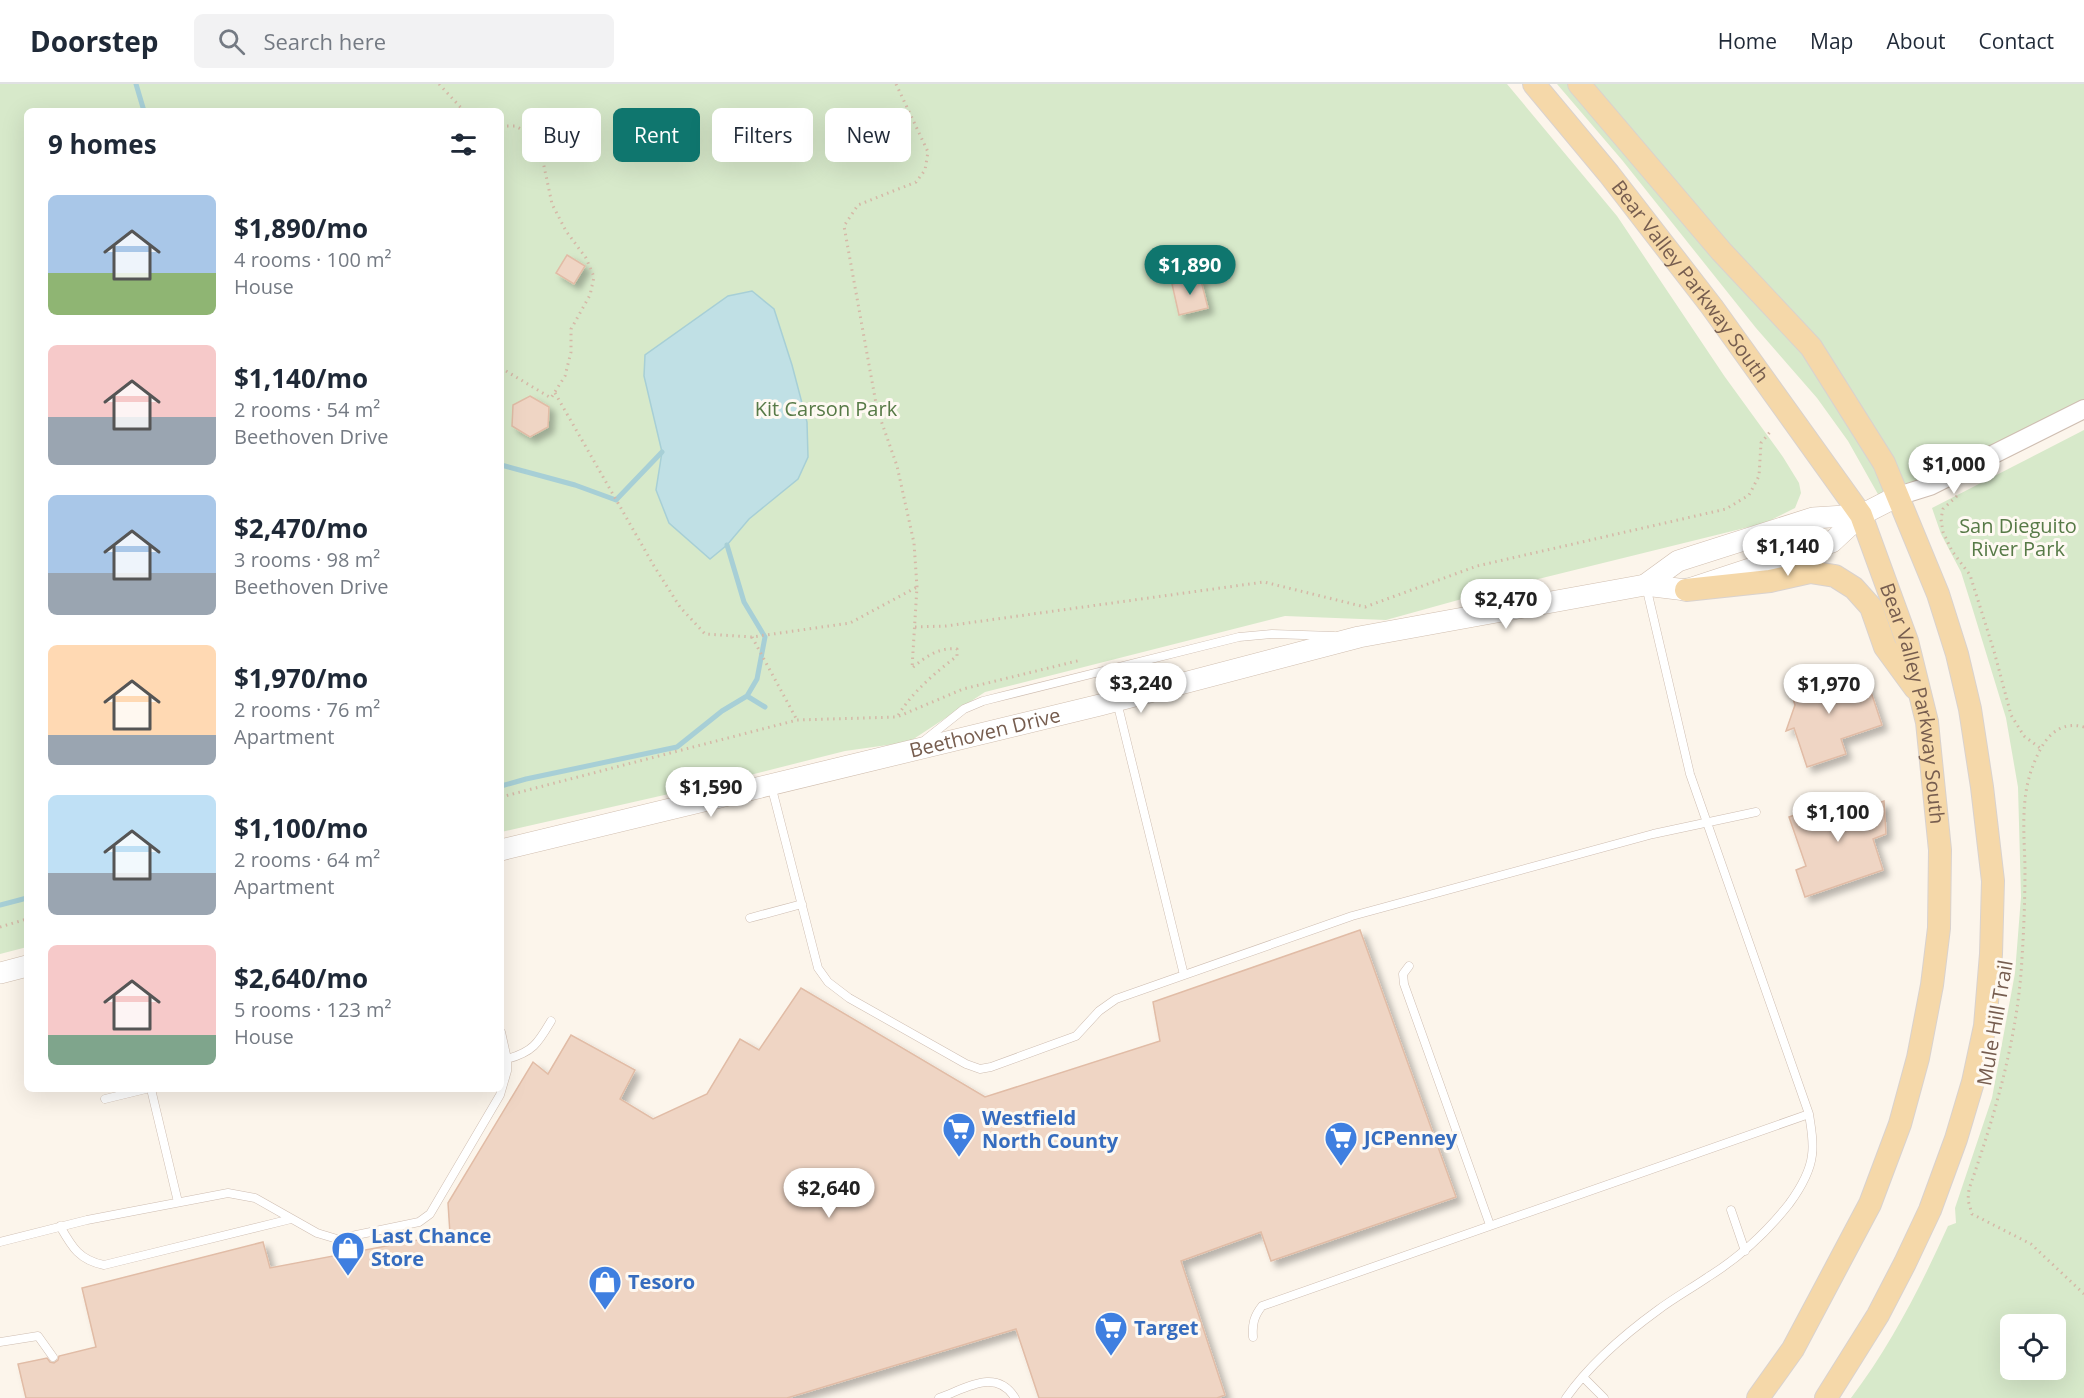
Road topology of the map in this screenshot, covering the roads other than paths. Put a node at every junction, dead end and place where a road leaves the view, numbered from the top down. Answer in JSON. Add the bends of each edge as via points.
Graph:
{"nodes":[{"id":1,"x":1534,"y":84,"type":"edge"},
{"id":2,"x":1579,"y":84,"type":"edge"},
{"id":3,"x":2084,"y":410,"type":"edge"},
{"id":4,"x":1898,"y":496,"type":"junction"},
{"id":5,"x":1861,"y":515,"type":"junction"},
{"id":6,"x":1645,"y":585,"type":"junction"},
{"id":7,"x":1686,"y":590,"type":"junction"},
{"id":8,"x":1359,"y":637,"type":"junction"},
{"id":9,"x":1923,"y":698,"type":"junction"},
{"id":10,"x":1117,"y":700,"type":"junction"},
{"id":11,"x":912,"y":750,"type":"junction"},
{"id":12,"x":771,"y":784,"type":"junction"},
{"id":13,"x":1756,"y":812,"type":"dead end"},
{"id":14,"x":1708,"y":821,"type":"junction"},
{"id":15,"x":504,"y":849,"type":"edge"},
{"id":16,"x":802,"y":904,"type":"junction"},
{"id":17,"x":750,"y":918,"type":"dead end"},
{"id":18,"x":1409,"y":966,"type":"dead end"},
{"id":19,"x":24,"y":967,"type":"edge"},
{"id":20,"x":0,"y":973,"type":"edge"},
{"id":21,"x":1185,"y":975,"type":"junction"},
{"id":22,"x":551,"y":1021,"type":"dead end"},
{"id":23,"x":504,"y":1046,"type":"edge"},
{"id":24,"x":507,"y":1059,"type":"junction"},
{"id":25,"x":504,"y":1081,"type":"edge"},
{"id":26,"x":134,"y":1092,"type":"edge"},
{"id":27,"x":152,"y":1092,"type":"edge"},
{"id":28,"x":501,"y":1092,"type":"edge"},
{"id":29,"x":105,"y":1099,"type":"dead end"},
{"id":30,"x":1809,"y":1114,"type":"junction"},
{"id":31,"x":178,"y":1202,"type":"junction"},
{"id":32,"x":1731,"y":1210,"type":"dead end"},
{"id":33,"x":291,"y":1219,"type":"junction"},
{"id":34,"x":1490,"y":1225,"type":"junction"},
{"id":35,"x":60,"y":1226,"type":"junction"},
{"id":36,"x":0,"y":1242,"type":"edge"},
{"id":37,"x":1745,"y":1251,"type":"junction"},
{"id":38,"x":1253,"y":1337,"type":"dead end"},
{"id":39,"x":0,"y":1342,"type":"edge"},
{"id":40,"x":53,"y":1357,"type":"dead end"},
{"id":41,"x":1584,"y":1378,"type":"junction"},
{"id":42,"x":1570,"y":1396,"type":"edge"},
{"id":43,"x":939,"y":1398,"type":"edge"},
{"id":44,"x":1015,"y":1398,"type":"edge"},
{"id":45,"x":1604,"y":1398,"type":"edge"},
{"id":46,"x":1758,"y":1398,"type":"edge"},
{"id":47,"x":1826,"y":1398,"type":"edge"}],
"edges":[{"from":1,"to":5,"type":"main road","name":"Bear Valley Parkway South","via":[[1610,174],[1712,307]]},
{"from":2,"to":4,"type":"main road","name":"Bear Valley Parkway South","via":[[1714,242],[1811,347],[1884,463]]},
{"from":3,"to":4,"type":"street","name":"Beethoven Drive","via":[[1930,486]]},
{"from":4,"to":5,"type":"main road","name":"Beethoven Drive"},
{"from":4,"to":47,"type":"main road","name":"Bear Valley Parkway South","via":[[1938,594],[1970,709],[1993,881],[1992,954],[1985,1026],[1973,1082],[1940,1184],[1878,1316]]},
{"from":5,"to":6,"type":"main road","name":"Beethoven Drive","via":[[1814,518],[1678,561]]},
{"from":5,"to":7,"type":"main road","name":"Beethoven Drive","via":[[1832,542]]},
{"from":5,"to":9,"type":"main road","name":"Bear Valley Parkway South","via":[[1907,640]]},
{"from":6,"to":7,"type":"main road","name":"Beethoven Drive"},
{"from":6,"to":8,"type":"main road","name":"Beethoven Drive"},
{"from":6,"to":14,"type":"lane","via":[[1690,774]]},
{"from":7,"to":9,"type":"main road","via":[[1770,581],[1810,572],[1835,576],[1854,588],[1871,607],[1885,647]]},
{"from":8,"to":10,"type":"main road","name":"Beethoven Drive"},
{"from":8,"to":11,"type":"lane","via":[[1239,637],[994,698],[964,710]]},
{"from":9,"to":46,"type":"main road","name":"Bear Valley Parkway South","via":[[1940,850],[1939,928],[1918,1058],[1900,1124],[1870,1204],[1793,1349]]},
{"from":10,"to":11,"type":"main road","name":"Beethoven Drive"},
{"from":10,"to":21,"type":"lane"},
{"from":11,"to":12,"type":"main road","name":"Beethoven Drive"},
{"from":12,"to":15,"type":"main road","name":"Beethoven Drive"},
{"from":12,"to":16,"type":"lane"},
{"from":13,"to":14,"type":"lane"},
{"from":14,"to":21,"type":"lane","via":[[1352,916]]},
{"from":14,"to":30,"type":"lane"},
{"from":16,"to":17,"type":"lane"},
{"from":16,"to":21,"type":"lane","via":[[818,968],[828,982],[849,998],[980,1069],[1076,1036],[1116,999]]},
{"from":18,"to":34,"type":"lane","via":[[1403,974],[1404,984]]},
{"from":19,"to":20,"type":"main road"},
{"from":22,"to":24,"type":"lane","via":[[534,1047]]},
{"from":23,"to":24,"type":"lane"},
{"from":24,"to":25,"type":"lane"},
{"from":26,"to":29,"type":"lane"},
{"from":27,"to":31,"type":"lane"},
{"from":28,"to":33,"type":"lane","via":[[426,1219],[337,1239]]},
{"from":30,"to":34,"type":"lane"},
{"from":30,"to":37,"type":"lane","via":[[1813,1143],[1809,1171],[1802,1186]]},
{"from":31,"to":33,"type":"lane","via":[[242,1194]]},
{"from":31,"to":35,"type":"lane"},
{"from":32,"to":37,"type":"lane"},
{"from":33,"to":35,"type":"lane","via":[[104,1265],[73,1250]]},
{"from":34,"to":38,"type":"lane","via":[[1262,1306],[1252,1325]]},
{"from":35,"to":36,"type":"lane"},
{"from":37,"to":41,"type":"lane","via":[[1634,1328]]},
{"from":39,"to":40,"type":"lane","via":[[38,1336]]},
{"from":41,"to":42,"type":"lane"},
{"from":41,"to":45,"type":"lane"},
{"from":43,"to":44,"type":"lane","via":[[986,1381],[1004,1384]]}]}
